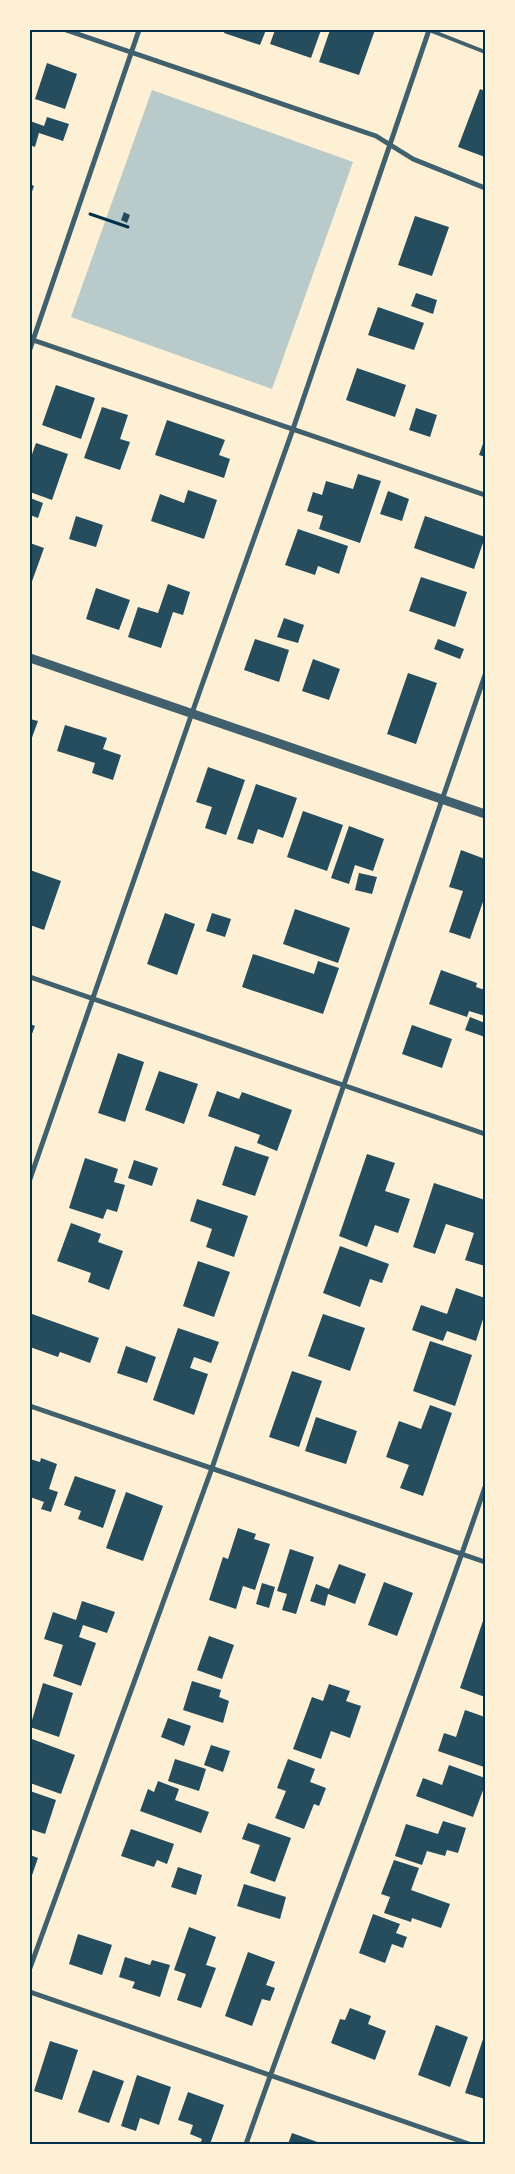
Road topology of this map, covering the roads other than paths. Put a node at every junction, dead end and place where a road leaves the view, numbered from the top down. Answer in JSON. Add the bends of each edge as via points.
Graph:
{"nodes":[{"id":1,"x":66,"y":30,"type":"edge"},
{"id":2,"x":139,"y":30,"type":"edge"},
{"id":3,"x":429,"y":30,"type":"edge"},
{"id":4,"x":485,"y":52,"type":"edge"},
{"id":5,"x":132,"y":53,"type":"junction"},
{"id":6,"x":390,"y":145,"type":"junction"},
{"id":7,"x":485,"y":188,"type":"edge"},
{"id":8,"x":32,"y":339,"type":"edge"},
{"id":9,"x":30,"y":349,"type":"edge"},
{"id":10,"x":293,"y":429,"type":"junction"},
{"id":11,"x":485,"y":496,"type":"edge"},
{"id":12,"x":30,"y":658,"type":"edge"},
{"id":13,"x":485,"y":675,"type":"edge"},
{"id":14,"x":192,"y":713,"type":"junction"},
{"id":15,"x":441,"y":799,"type":"junction"},
{"id":16,"x":485,"y":814,"type":"edge"},
{"id":17,"x":30,"y":977,"type":"edge"},
{"id":18,"x":94,"y":999,"type":"junction"},
{"id":19,"x":344,"y":1085,"type":"junction"},
{"id":20,"x":485,"y":1134,"type":"edge"},
{"id":21,"x":30,"y":1179,"type":"edge"},
{"id":22,"x":30,"y":1406,"type":"edge"},
{"id":23,"x":212,"y":1468,"type":"junction"},
{"id":24,"x":485,"y":1487,"type":"edge"},
{"id":25,"x":462,"y":1554,"type":"junction"},
{"id":26,"x":485,"y":1562,"type":"edge"},
{"id":27,"x":30,"y":1968,"type":"edge"},
{"id":28,"x":30,"y":1992,"type":"edge"},
{"id":29,"x":270,"y":2075,"type":"junction"},
{"id":30,"x":246,"y":2144,"type":"edge"},
{"id":31,"x":469,"y":2144,"type":"edge"}],
"edges":[{"from":1,"to":5,"type":"street"},
{"from":2,"to":5,"type":"street"},
{"from":3,"to":4,"type":"lane"},
{"from":3,"to":6,"type":"street"},
{"from":5,"to":6,"type":"street","via":[[376,136]]},
{"from":5,"to":8,"type":"street"},
{"from":6,"to":7,"type":"street","via":[[413,159]]},
{"from":6,"to":10,"type":"street"},
{"from":8,"to":9,"type":"street"},
{"from":8,"to":10,"type":"street"},
{"from":10,"to":11,"type":"street"},
{"from":10,"to":14,"type":"street"},
{"from":12,"to":14,"type":"street"},
{"from":13,"to":15,"type":"street"},
{"from":14,"to":15,"type":"street"},
{"from":14,"to":18,"type":"street"},
{"from":15,"to":16,"type":"street"},
{"from":15,"to":19,"type":"street"},
{"from":17,"to":18,"type":"street"},
{"from":18,"to":19,"type":"street"},
{"from":18,"to":21,"type":"street"},
{"from":19,"to":20,"type":"street"},
{"from":19,"to":23,"type":"street"},
{"from":22,"to":23,"type":"street"},
{"from":23,"to":25,"type":"street"},
{"from":23,"to":27,"type":"street"},
{"from":24,"to":25,"type":"street"},
{"from":25,"to":26,"type":"street"},
{"from":25,"to":29,"type":"street"},
{"from":28,"to":29,"type":"street"},
{"from":29,"to":30,"type":"street"},
{"from":29,"to":31,"type":"street"}]}
